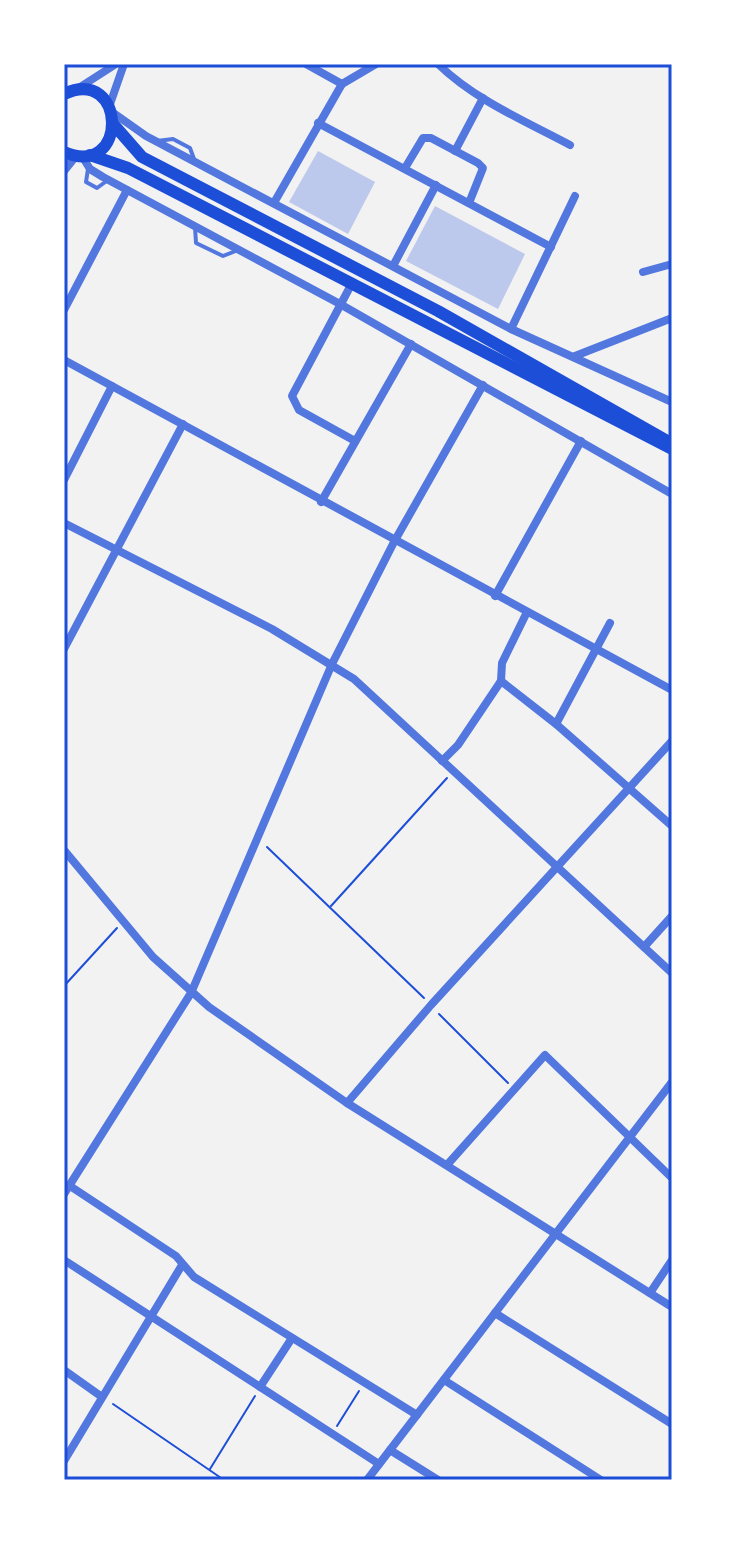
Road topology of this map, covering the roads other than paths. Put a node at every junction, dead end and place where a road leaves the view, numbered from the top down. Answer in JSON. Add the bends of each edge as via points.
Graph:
{"nodes":[{"id":1,"x":116,"y":64,"type":"edge"},
{"id":2,"x":124,"y":64,"type":"edge"},
{"id":3,"x":306,"y":64,"type":"edge"},
{"id":4,"x":376,"y":64,"type":"edge"},
{"id":5,"x":438,"y":64,"type":"edge"},
{"id":6,"x":342,"y":84,"type":"junction"},
{"id":7,"x":70,"y":92,"type":"edge"},
{"id":8,"x":483,"y":98,"type":"junction"},
{"id":9,"x":112,"y":115,"type":"junction"},
{"id":10,"x":318,"y":123,"type":"junction"},
{"id":11,"x":570,"y":145,"type":"dead end"},
{"id":12,"x":455,"y":151,"type":"junction"},
{"id":13,"x":80,"y":157,"type":"edge"},
{"id":14,"x":405,"y":168,"type":"junction"},
{"id":15,"x":64,"y":171,"type":"edge"},
{"id":16,"x":436,"y":185,"type":"junction"},
{"id":17,"x":127,"y":190,"type":"junction"},
{"id":18,"x":575,"y":196,"type":"dead end"},
{"id":19,"x":275,"y":201,"type":"junction"},
{"id":20,"x":469,"y":203,"type":"junction"},
{"id":21,"x":195,"y":227,"type":"junction"},
{"id":22,"x":551,"y":247,"type":"junction"},
{"id":23,"x":238,"y":250,"type":"junction"},
{"id":24,"x":672,"y":264,"type":"edge"},
{"id":25,"x":393,"y":266,"type":"junction"},
{"id":26,"x":643,"y":272,"type":"dead end"},
{"id":27,"x":351,"y":285,"type":"junction"},
{"id":28,"x":340,"y":304,"type":"junction"},
{"id":29,"x":64,"y":310,"type":"edge"},
{"id":30,"x":672,"y":318,"type":"edge"},
{"id":31,"x":511,"y":329,"type":"junction"},
{"id":32,"x":411,"y":344,"type":"junction"},
{"id":33,"x":575,"y":356,"type":"junction"},
{"id":34,"x":64,"y":360,"type":"edge"},
{"id":35,"x":483,"y":385,"type":"junction"},
{"id":36,"x":112,"y":386,"type":"junction"},
{"id":37,"x":671,"y":400,"type":"edge"},
{"id":38,"x":183,"y":424,"type":"junction"},
{"id":39,"x":355,"y":441,"type":"junction"},
{"id":40,"x":581,"y":441,"type":"junction"},
{"id":41,"x":672,"y":446,"type":"edge"},
{"id":42,"x":64,"y":480,"type":"edge"},
{"id":43,"x":672,"y":494,"type":"edge"},
{"id":44,"x":321,"y":502,"type":"junction"},
{"id":45,"x":64,"y":523,"type":"edge"},
{"id":46,"x":394,"y":542,"type":"junction"},
{"id":47,"x":115,"y":549,"type":"junction"},
{"id":48,"x":495,"y":596,"type":"junction"},
{"id":49,"x":526,"y":614,"type":"junction"},
{"id":50,"x":610,"y":623,"type":"dead end"},
{"id":51,"x":64,"y":649,"type":"edge"},
{"id":52,"x":596,"y":651,"type":"junction"},
{"id":53,"x":332,"y":664,"type":"junction"},
{"id":54,"x":501,"y":681,"type":"junction"},
{"id":55,"x":672,"y":690,"type":"edge"},
{"id":56,"x":556,"y":724,"type":"junction"},
{"id":57,"x":672,"y":741,"type":"edge"},
{"id":58,"x":442,"y":761,"type":"junction"},
{"id":59,"x":629,"y":788,"type":"junction"},
{"id":60,"x":672,"y":826,"type":"edge"},
{"id":61,"x":64,"y":850,"type":"edge"},
{"id":62,"x":558,"y":866,"type":"junction"},
{"id":63,"x":672,"y":916,"type":"edge"},
{"id":64,"x":644,"y":947,"type":"junction"},
{"id":65,"x":672,"y":973,"type":"edge"},
{"id":66,"x":191,"y":993,"type":"junction"},
{"id":67,"x":672,"y":1082,"type":"edge"},
{"id":68,"x":347,"y":1103,"type":"junction"},
{"id":69,"x":631,"y":1138,"type":"junction"},
{"id":70,"x":447,"y":1165,"type":"junction"},
{"id":71,"x":672,"y":1178,"type":"edge"},
{"id":72,"x":67,"y":1190,"type":"edge"},
{"id":73,"x":555,"y":1236,"type":"junction"},
{"id":74,"x":64,"y":1260,"type":"edge"},
{"id":75,"x":672,"y":1260,"type":"edge"},
{"id":76,"x":182,"y":1265,"type":"junction"},
{"id":77,"x":650,"y":1293,"type":"junction"},
{"id":78,"x":672,"y":1307,"type":"edge"},
{"id":79,"x":495,"y":1313,"type":"junction"},
{"id":80,"x":151,"y":1315,"type":"junction"},
{"id":81,"x":292,"y":1338,"type":"junction"},
{"id":82,"x":64,"y":1370,"type":"edge"},
{"id":83,"x":444,"y":1380,"type":"junction"},
{"id":84,"x":260,"y":1387,"type":"junction"},
{"id":85,"x":102,"y":1397,"type":"junction"},
{"id":86,"x":417,"y":1415,"type":"junction"},
{"id":87,"x":672,"y":1424,"type":"edge"},
{"id":88,"x":390,"y":1450,"type":"junction"},
{"id":89,"x":64,"y":1461,"type":"edge"},
{"id":90,"x":379,"y":1464,"type":"junction"},
{"id":91,"x":367,"y":1480,"type":"edge"},
{"id":92,"x":438,"y":1480,"type":"edge"},
{"id":93,"x":601,"y":1480,"type":"edge"}],
"edges":[{"from":1,"to":7,"type":"street"},
{"from":2,"to":9,"type":"street"},
{"from":3,"to":6,"type":"street"},
{"from":4,"to":6,"type":"street"},
{"from":5,"to":8,"type":"street"},
{"from":6,"to":10,"type":"street"},
{"from":7,"to":9,"type":"main road","via":[[96,93]]},
{"from":8,"to":11,"type":"street"},
{"from":8,"to":12,"type":"street"},
{"from":9,"to":13,"type":"main road","via":[[108,142]]},
{"from":9,"to":19,"type":"street"},
{"from":9,"to":41,"type":"main road","via":[[142,157],[438,311]]},
{"from":10,"to":14,"type":"street"},
{"from":10,"to":19,"type":"street"},
{"from":12,"to":14,"type":"street","via":[[423,138]]},
{"from":12,"to":20,"type":"street","via":[[483,168]]},
{"from":13,"to":15,"type":"street"},
{"from":13,"to":17,"type":"street"},
{"from":13,"to":27,"type":"main road","via":[[128,168]]},
{"from":14,"to":16,"type":"street"},
{"from":16,"to":20,"type":"street"},
{"from":16,"to":25,"type":"street"},
{"from":17,"to":21,"type":"street"},
{"from":17,"to":29,"type":"street"},
{"from":18,"to":22,"type":"street"},
{"from":19,"to":25,"type":"street"},
{"from":20,"to":22,"type":"street"},
{"from":21,"to":23,"type":"street"},
{"from":21,"to":23,"type":"lane","via":[[196,243],[223,256]]},
{"from":22,"to":31,"type":"street"},
{"from":23,"to":28,"type":"street"},
{"from":24,"to":26,"type":"street"},
{"from":25,"to":31,"type":"street"},
{"from":27,"to":28,"type":"street"},
{"from":27,"to":41,"type":"main road"},
{"from":28,"to":32,"type":"street"},
{"from":28,"to":39,"type":"street","via":[[292,396],[299,410]]},
{"from":30,"to":33,"type":"street"},
{"from":31,"to":33,"type":"street"},
{"from":32,"to":35,"type":"street"},
{"from":32,"to":39,"type":"street"},
{"from":33,"to":37,"type":"street"},
{"from":34,"to":36,"type":"street"},
{"from":35,"to":40,"type":"street"},
{"from":35,"to":46,"type":"street"},
{"from":36,"to":38,"type":"street"},
{"from":36,"to":42,"type":"street"},
{"from":38,"to":44,"type":"street"},
{"from":38,"to":47,"type":"street"},
{"from":39,"to":44,"type":"street"},
{"from":40,"to":43,"type":"street"},
{"from":40,"to":48,"type":"street"},
{"from":44,"to":46,"type":"street"},
{"from":45,"to":47,"type":"street"},
{"from":46,"to":48,"type":"street"},
{"from":46,"to":53,"type":"street"},
{"from":47,"to":51,"type":"street"},
{"from":47,"to":53,"type":"street"},
{"from":48,"to":49,"type":"street"},
{"from":49,"to":52,"type":"street"},
{"from":49,"to":54,"type":"street","via":[[502,663]]},
{"from":50,"to":52,"type":"street"},
{"from":52,"to":55,"type":"street"},
{"from":52,"to":56,"type":"street"},
{"from":53,"to":58,"type":"street"},
{"from":53,"to":66,"type":"street"},
{"from":54,"to":56,"type":"street"},
{"from":54,"to":58,"type":"street"},
{"from":56,"to":59,"type":"street"},
{"from":57,"to":59,"type":"street"},
{"from":58,"to":62,"type":"street"},
{"from":59,"to":60,"type":"street"},
{"from":59,"to":62,"type":"street"},
{"from":61,"to":66,"type":"street"},
{"from":62,"to":64,"type":"street"},
{"from":62,"to":68,"type":"street"},
{"from":63,"to":64,"type":"street"},
{"from":64,"to":65,"type":"street"},
{"from":66,"to":68,"type":"street"},
{"from":66,"to":72,"type":"street"},
{"from":67,"to":69,"type":"street"},
{"from":68,"to":70,"type":"street"},
{"from":69,"to":70,"type":"street","via":[[545,1055]]},
{"from":69,"to":71,"type":"street"},
{"from":69,"to":73,"type":"street"},
{"from":70,"to":73,"type":"street"},
{"from":72,"to":76,"type":"street","via":[[176,1256]]},
{"from":73,"to":77,"type":"street"},
{"from":73,"to":79,"type":"street"},
{"from":74,"to":80,"type":"street"},
{"from":75,"to":77,"type":"street"},
{"from":76,"to":80,"type":"street"},
{"from":76,"to":81,"type":"street"},
{"from":77,"to":78,"type":"street"},
{"from":79,"to":83,"type":"street"},
{"from":79,"to":87,"type":"street"},
{"from":80,"to":84,"type":"street"},
{"from":80,"to":85,"type":"street"},
{"from":81,"to":84,"type":"street"},
{"from":81,"to":86,"type":"street"},
{"from":82,"to":85,"type":"street"},
{"from":83,"to":86,"type":"street"},
{"from":83,"to":93,"type":"street"},
{"from":84,"to":90,"type":"street"},
{"from":85,"to":89,"type":"street"},
{"from":86,"to":88,"type":"street"},
{"from":88,"to":90,"type":"street"},
{"from":88,"to":92,"type":"street"},
{"from":90,"to":91,"type":"street"}]}
